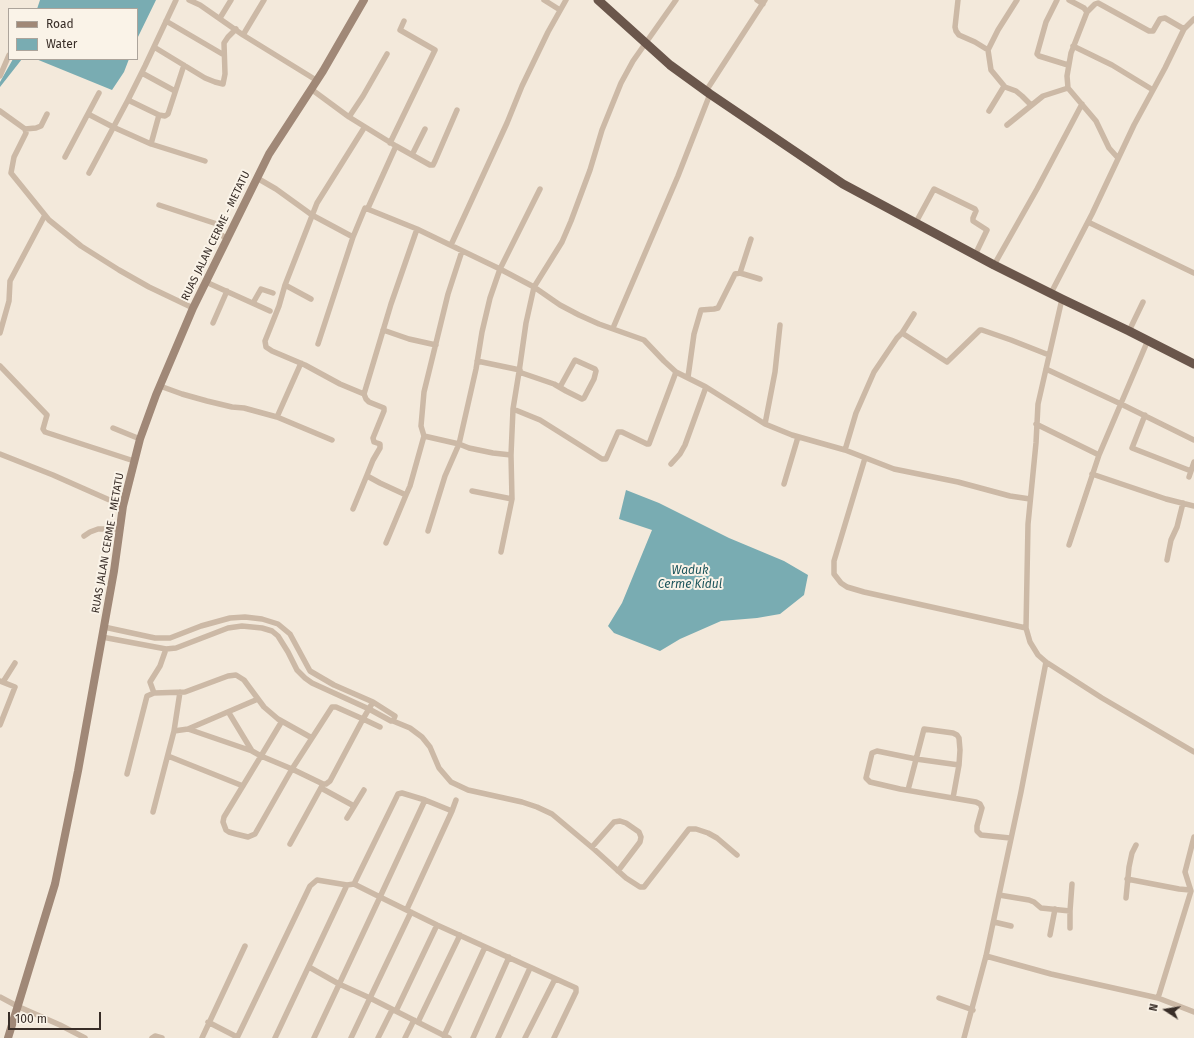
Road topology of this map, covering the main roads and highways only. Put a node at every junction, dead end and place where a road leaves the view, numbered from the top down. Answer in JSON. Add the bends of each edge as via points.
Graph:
{"nodes":[{"id":1,"x":364,"y":0,"type":"edge"},
{"id":2,"x":598,"y":0,"type":"edge"},
{"id":3,"x":1194,"y":364,"type":"edge"},
{"id":4,"x":8,"y":1038,"type":"edge"}],
"edges":[{"from":1,"to":4,"type":"main road","name":"RUAS JALAN CERME - METATU","via":[[269,154],[193,308],[140,439],[123,506],[104,627],[55,884]]},
{"from":2,"to":3,"type":"highway","via":[[670,65],[844,184],[994,265]]}]}
